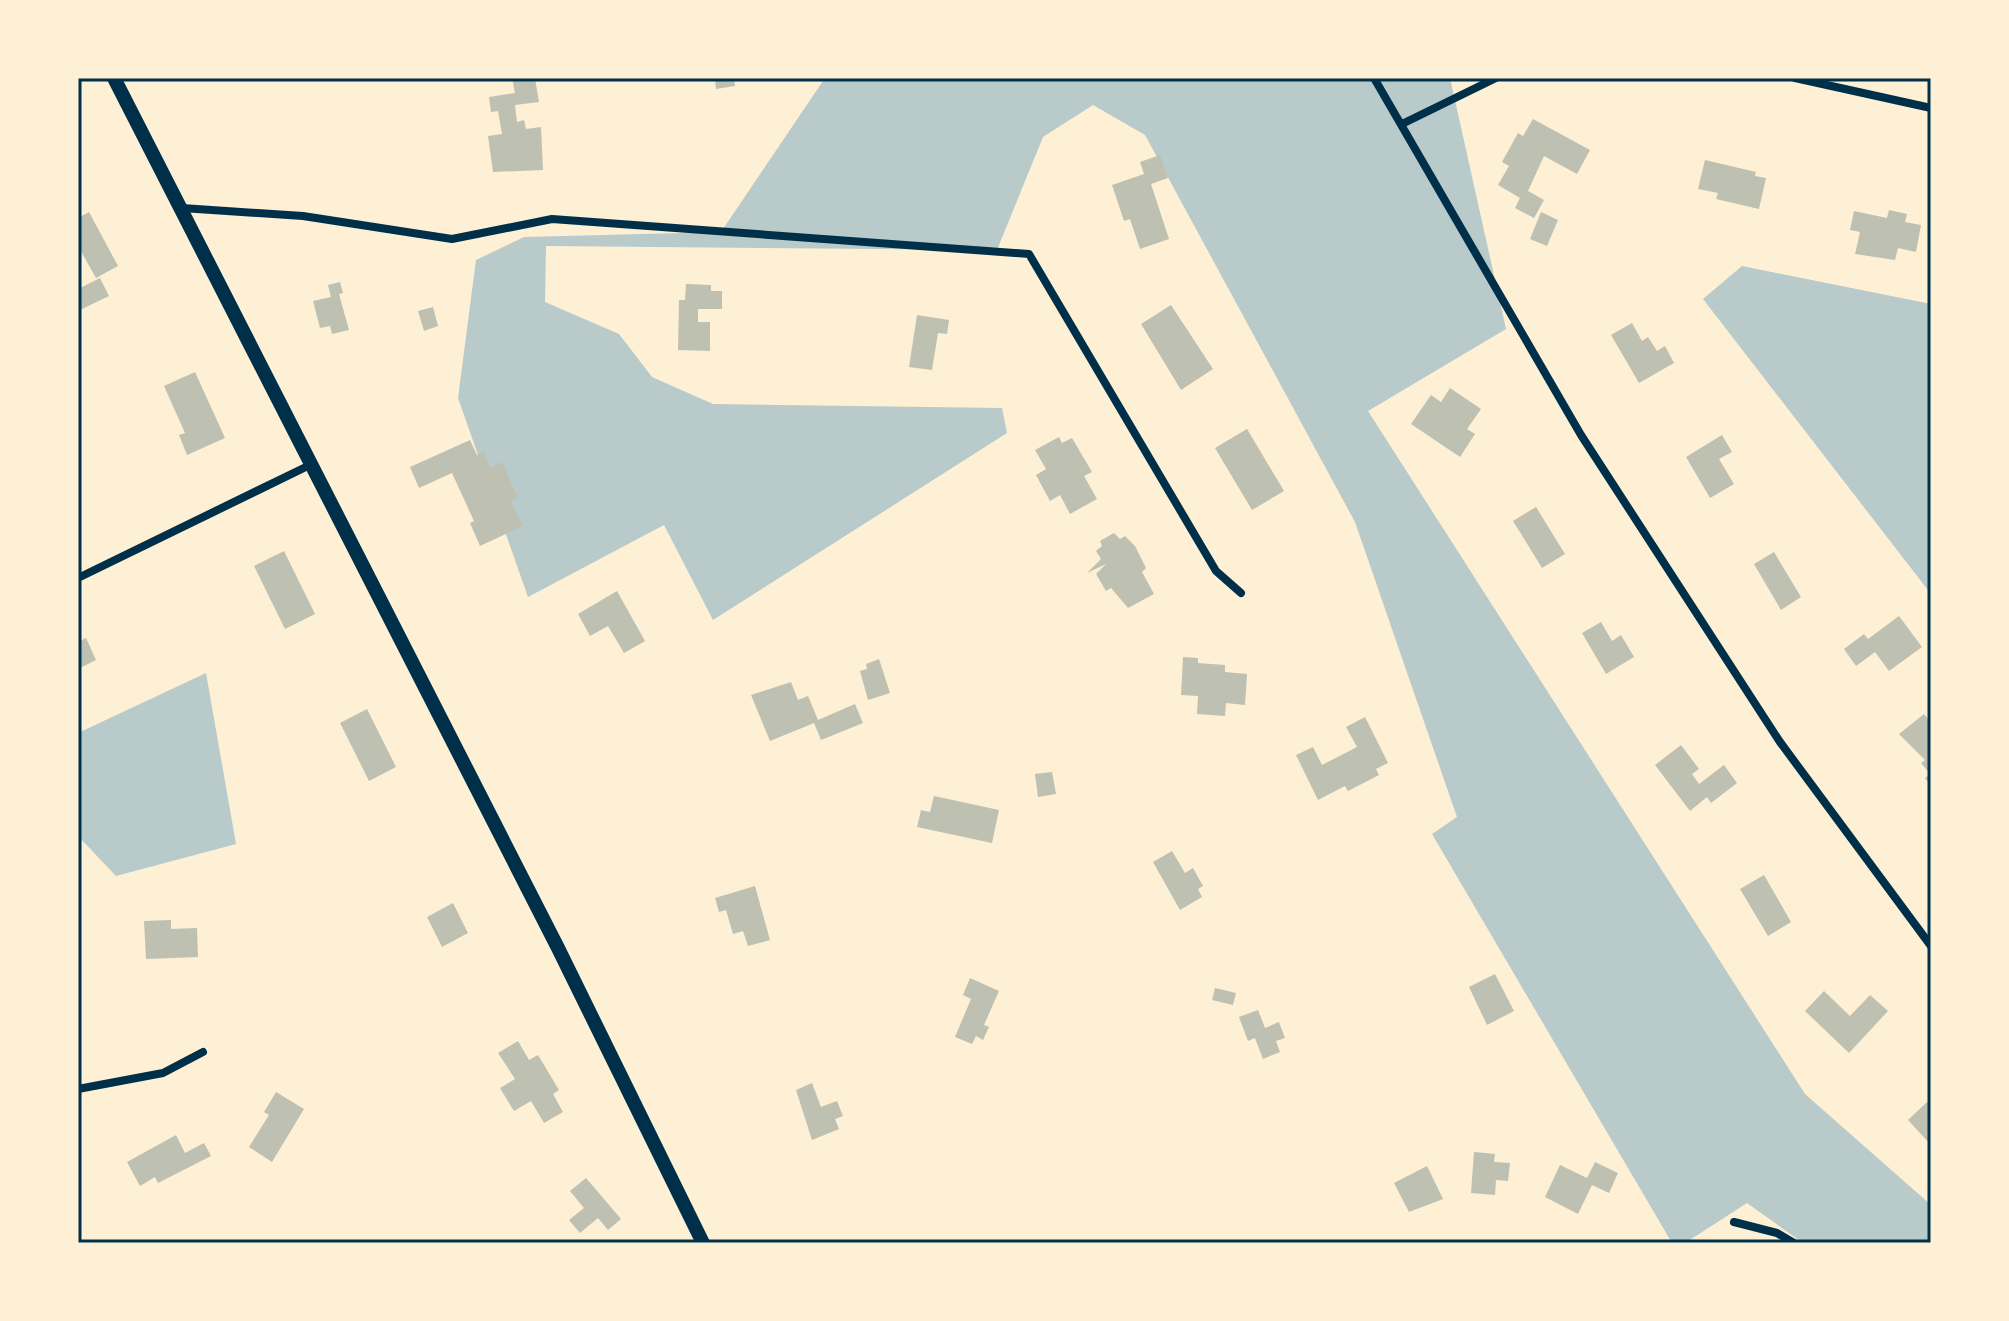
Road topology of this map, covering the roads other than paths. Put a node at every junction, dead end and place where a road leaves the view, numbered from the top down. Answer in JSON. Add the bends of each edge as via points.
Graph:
{"nodes":[{"id":1,"x":114,"y":78,"type":"edge"},
{"id":2,"x":1374,"y":78,"type":"edge"},
{"id":3,"x":1496,"y":78,"type":"edge"},
{"id":4,"x":1795,"y":78,"type":"edge"},
{"id":5,"x":1931,"y":108,"type":"edge"},
{"id":6,"x":1402,"y":124,"type":"junction"},
{"id":7,"x":182,"y":208,"type":"junction"},
{"id":8,"x":313,"y":464,"type":"junction"},
{"id":9,"x":78,"y":578,"type":"edge"},
{"id":10,"x":1241,"y":593,"type":"dead end"},
{"id":11,"x":1931,"y":946,"type":"edge"},
{"id":12,"x":203,"y":1052,"type":"dead end"},
{"id":13,"x":78,"y":1089,"type":"edge"},
{"id":14,"x":1734,"y":1222,"type":"dead end"},
{"id":15,"x":703,"y":1243,"type":"edge"},
{"id":16,"x":1794,"y":1243,"type":"edge"}],
"edges":[{"from":1,"to":7,"type":"main road"},
{"from":2,"to":6,"type":"street"},
{"from":3,"to":6,"type":"street"},
{"from":4,"to":5,"type":"street"},
{"from":6,"to":11,"type":"street","via":[[1590,449],[1780,742]]},
{"from":7,"to":8,"type":"main road"},
{"from":7,"to":10,"type":"street","via":[[303,216],[452,239],[552,219],[1029,254],[1216,571]]},
{"from":8,"to":9,"type":"street"},
{"from":8,"to":15,"type":"main road"},
{"from":12,"to":13,"type":"street","via":[[163,1073]]},
{"from":14,"to":16,"type":"street"}]}
